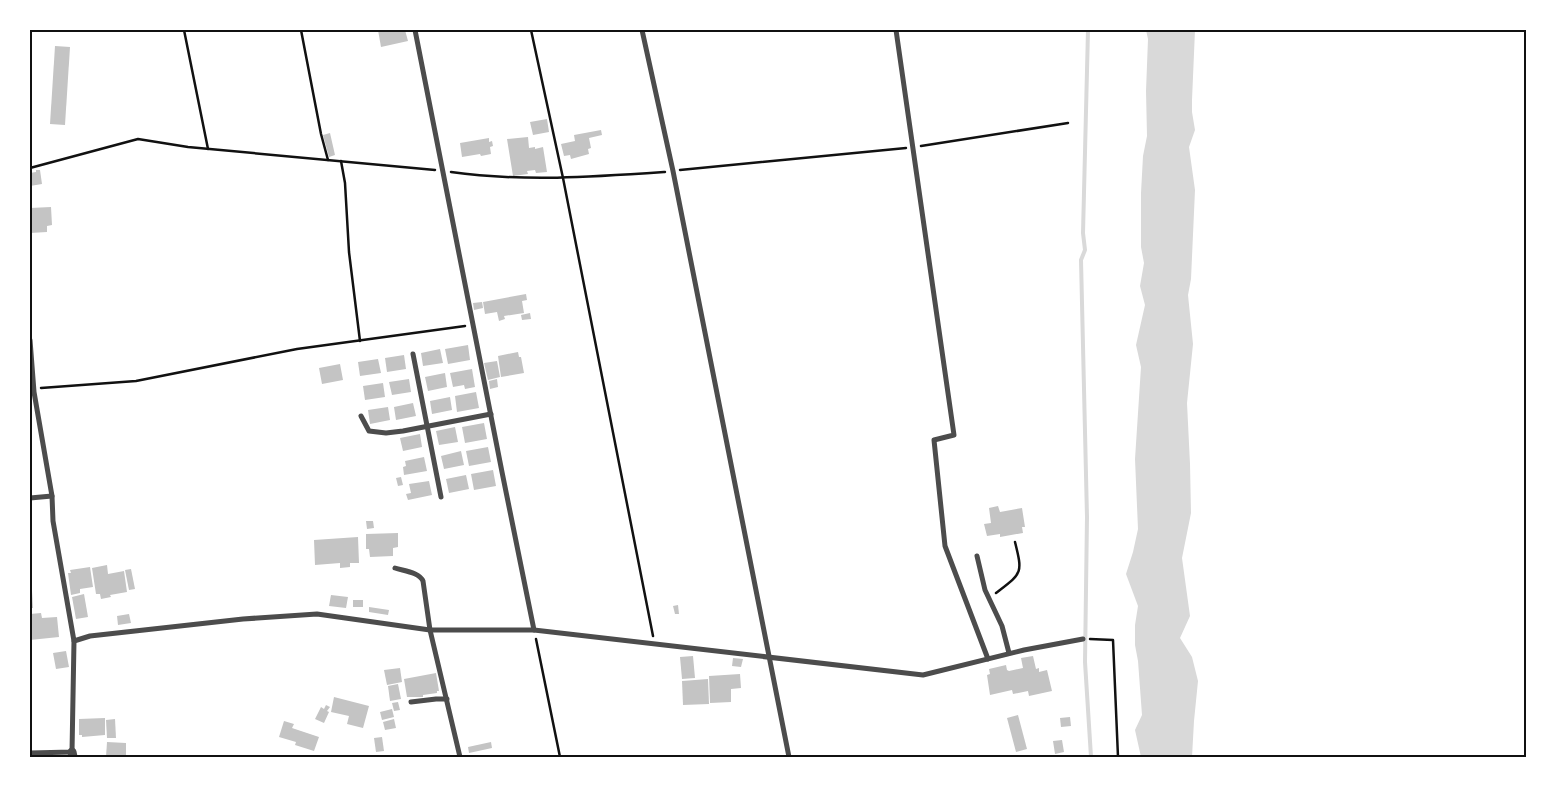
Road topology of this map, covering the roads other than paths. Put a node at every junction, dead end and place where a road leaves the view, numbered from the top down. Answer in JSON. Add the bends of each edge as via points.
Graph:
{"nodes":[{"id":1,"x":415,"y":30,"type":"edge"},
{"id":2,"x":642,"y":30,"type":"edge"},
{"id":3,"x":896,"y":30,"type":"edge"},
{"id":4,"x":30,"y":340,"type":"edge"},
{"id":5,"x":413,"y":354,"type":"dead end"},
{"id":6,"x":491,"y":414,"type":"junction"},
{"id":7,"x":361,"y":416,"type":"dead end"},
{"id":8,"x":428,"y":427,"type":"junction"},
{"id":9,"x":52,"y":496,"type":"junction"},
{"id":10,"x":441,"y":496,"type":"dead end"},
{"id":11,"x":30,"y":498,"type":"edge"},
{"id":12,"x":977,"y":556,"type":"dead end"},
{"id":13,"x":395,"y":568,"type":"dead end"},
{"id":14,"x":430,"y":630,"type":"junction"},
{"id":15,"x":534,"y":630,"type":"junction"},
{"id":16,"x":1083,"y":639,"type":"dead end"},
{"id":17,"x":74,"y":641,"type":"junction"},
{"id":18,"x":1009,"y":653,"type":"junction"},
{"id":19,"x":769,"y":657,"type":"junction"},
{"id":20,"x":988,"y":659,"type":"junction"},
{"id":21,"x":447,"y":699,"type":"junction"},
{"id":22,"x":411,"y":702,"type":"dead end"},
{"id":23,"x":30,"y":753,"type":"edge"},
{"id":24,"x":72,"y":754,"type":"edge"},
{"id":25,"x":460,"y":757,"type":"edge"},
{"id":26,"x":789,"y":757,"type":"edge"}],
"edges":[{"from":1,"to":6,"type":"street"},
{"from":2,"to":19,"type":"street"},
{"from":3,"to":20,"type":"street","via":[[954,435],[934,440],[945,546]]},
{"from":4,"to":9,"type":"street","via":[[34,388]]},
{"from":5,"to":8,"type":"street"},
{"from":6,"to":8,"type":"street"},
{"from":6,"to":15,"type":"street"},
{"from":7,"to":8,"type":"street","via":[[369,431],[375,432],[403,432]]},
{"from":8,"to":10,"type":"street"},
{"from":9,"to":11,"type":"street"},
{"from":9,"to":17,"type":"street","via":[[53,522]]},
{"from":12,"to":18,"type":"street","via":[[985,590],[1002,626]]},
{"from":13,"to":14,"type":"street","via":[[422,577]]},
{"from":14,"to":15,"type":"street"},
{"from":14,"to":17,"type":"street","via":[[317,614],[90,636]]},
{"from":14,"to":21,"type":"street"},
{"from":15,"to":19,"type":"street"},
{"from":16,"to":18,"type":"street"},
{"from":17,"to":24,"type":"street"},
{"from":18,"to":20,"type":"street"},
{"from":19,"to":20,"type":"street","via":[[923,675]]},
{"from":19,"to":26,"type":"street"},
{"from":21,"to":22,"type":"street"},
{"from":21,"to":25,"type":"street"},
{"from":23,"to":24,"type":"street"}]}
